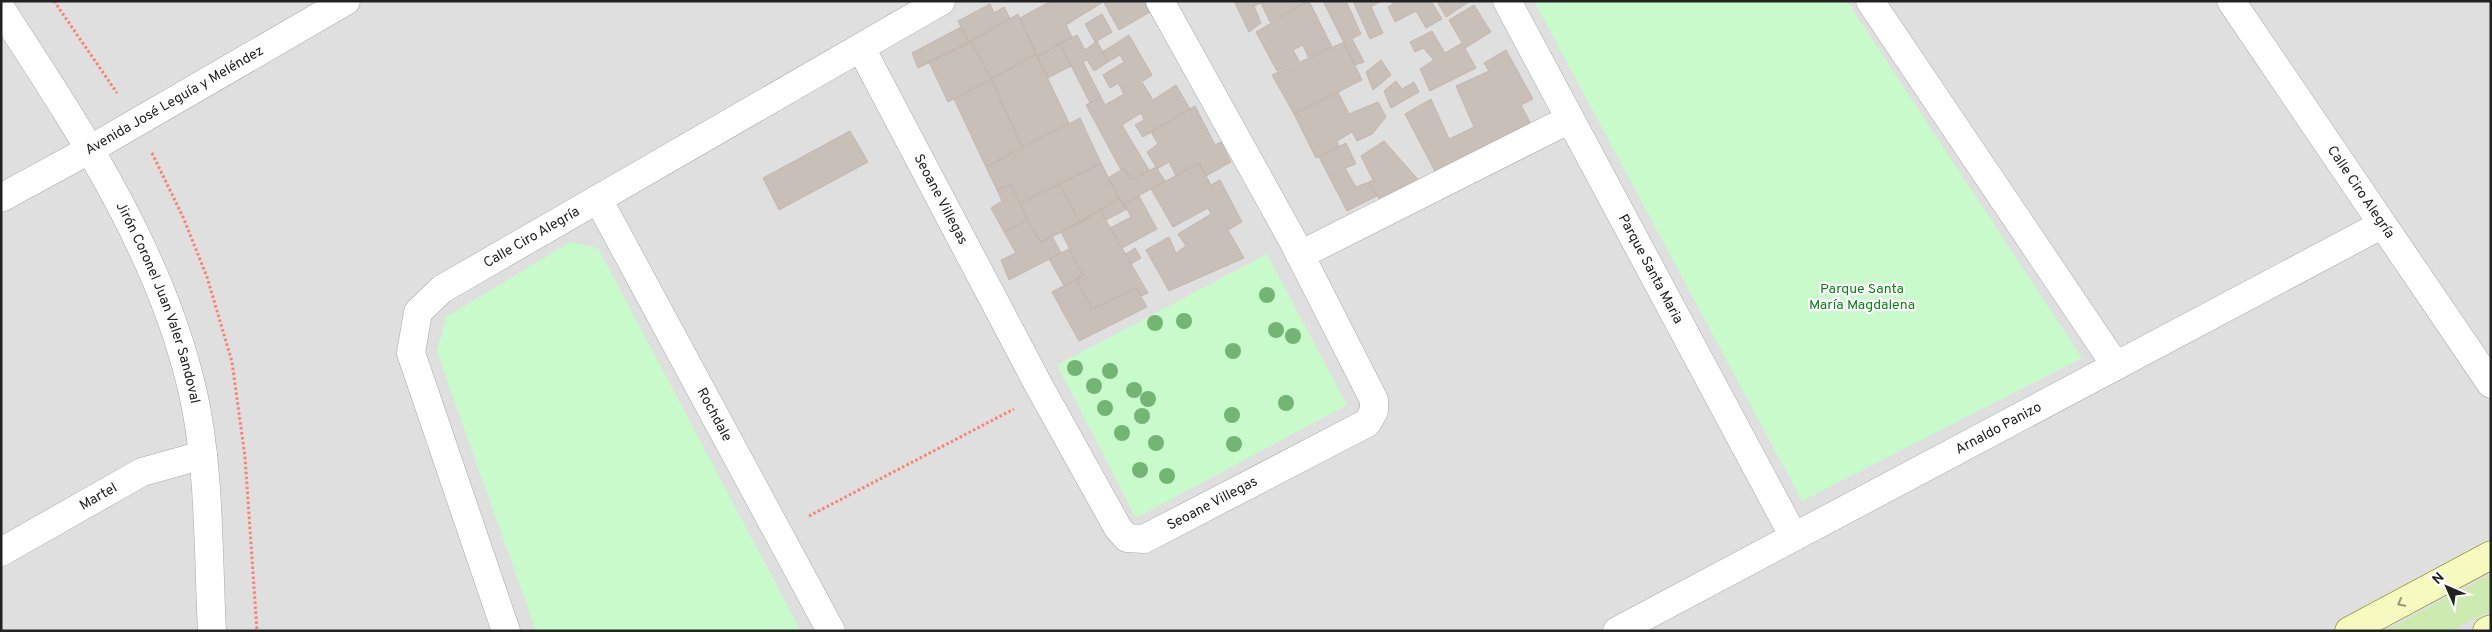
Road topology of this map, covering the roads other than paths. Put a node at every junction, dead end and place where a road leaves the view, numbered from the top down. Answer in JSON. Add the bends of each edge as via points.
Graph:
{"nodes":[{"id":1,"x":346,"y":1,"type":"edge"},
{"id":2,"x":941,"y":1,"type":"edge"},
{"id":3,"x":1160,"y":1,"type":"edge"},
{"id":4,"x":1507,"y":1,"type":"edge"},
{"id":5,"x":1870,"y":1,"type":"edge"},
{"id":6,"x":2231,"y":1,"type":"edge"},
{"id":7,"x":1,"y":9,"type":"edge"},
{"id":8,"x":861,"y":48,"type":"junction"},
{"id":9,"x":1570,"y":119,"type":"junction"},
{"id":10,"x":89,"y":150,"type":"junction"},
{"id":11,"x":1,"y":198,"type":"edge"},
{"id":12,"x":598,"y":199,"type":"junction"},
{"id":13,"x":2381,"y":225,"type":"junction"},
{"id":14,"x":1300,"y":255,"type":"junction"},
{"id":15,"x":2116,"y":366,"type":"junction"},
{"id":16,"x":2491,"y":384,"type":"edge"},
{"id":17,"x":202,"y":455,"type":"junction"},
{"id":18,"x":1794,"y":537,"type":"junction"},
{"id":19,"x":1,"y":552,"type":"edge"},
{"id":20,"x":2491,"y":555,"type":"edge"},
{"id":21,"x":2491,"y":629,"type":"edge"},
{"id":22,"x":212,"y":631,"type":"edge"},
{"id":23,"x":506,"y":631,"type":"edge"},
{"id":24,"x":831,"y":631,"type":"edge"},
{"id":25,"x":1618,"y":631,"type":"edge"},
{"id":26,"x":2349,"y":631,"type":"edge"},
{"id":27,"x":2487,"y":631,"type":"edge"}],
"edges":[{"from":1,"to":10,"type":"street","name":"Avenida José Leguía y Meléndez"},
{"from":2,"to":8,"type":"street","name":"Calle Ciro Alegría"},
{"from":3,"to":14,"type":"street","name":"Seoane Villegas"},
{"from":4,"to":9,"type":"street","name":"Parque Santa Maria"},
{"from":5,"to":15,"type":"street"},
{"from":6,"to":13,"type":"street","name":"Calle Ciro Alegría"},
{"from":7,"to":10,"type":"street","name":"Jirón Coronel Juan Valer Sandoval"},
{"from":8,"to":12,"type":"street","name":"Calle Ciro Alegría"},
{"from":8,"to":14,"type":"street","name":"Seoane Villegas","via":[[1044,394],[1118,528],[1128,538],[1144,538],[1368,423],[1374,411],[1374,400]]},
{"from":9,"to":14,"type":"street"},
{"from":9,"to":18,"type":"street","name":"Parque Santa Maria"},
{"from":10,"to":11,"type":"street","name":"Avenida José Leguía y Meléndez"},
{"from":10,"to":17,"type":"street","name":"Jirón Coronel Juan Valer Sandoval","via":[[147,257],[176,334],[193,393]]},
{"from":12,"to":23,"type":"street","name":"Calle Ciro Alegría","via":[[442,289],[418,312],[411,353]]},
{"from":12,"to":24,"type":"street","name":"Rochdale"},
{"from":13,"to":15,"type":"street","name":"Arnaldo Panizo"},
{"from":13,"to":16,"type":"street","name":"Calle Ciro Alegría"},
{"from":15,"to":18,"type":"street","name":"Arnaldo Panizo"},
{"from":17,"to":19,"type":"street","name":"Martel","via":[[142,472]]},
{"from":17,"to":22,"type":"street","name":"Jirón Coronel Juan Valer Sandoval"},
{"from":18,"to":25,"type":"street","name":"Arnaldo Panizo"},
{"from":20,"to":26,"type":"main road","one_way":true},
{"from":21,"to":27,"type":"main road"}]}
